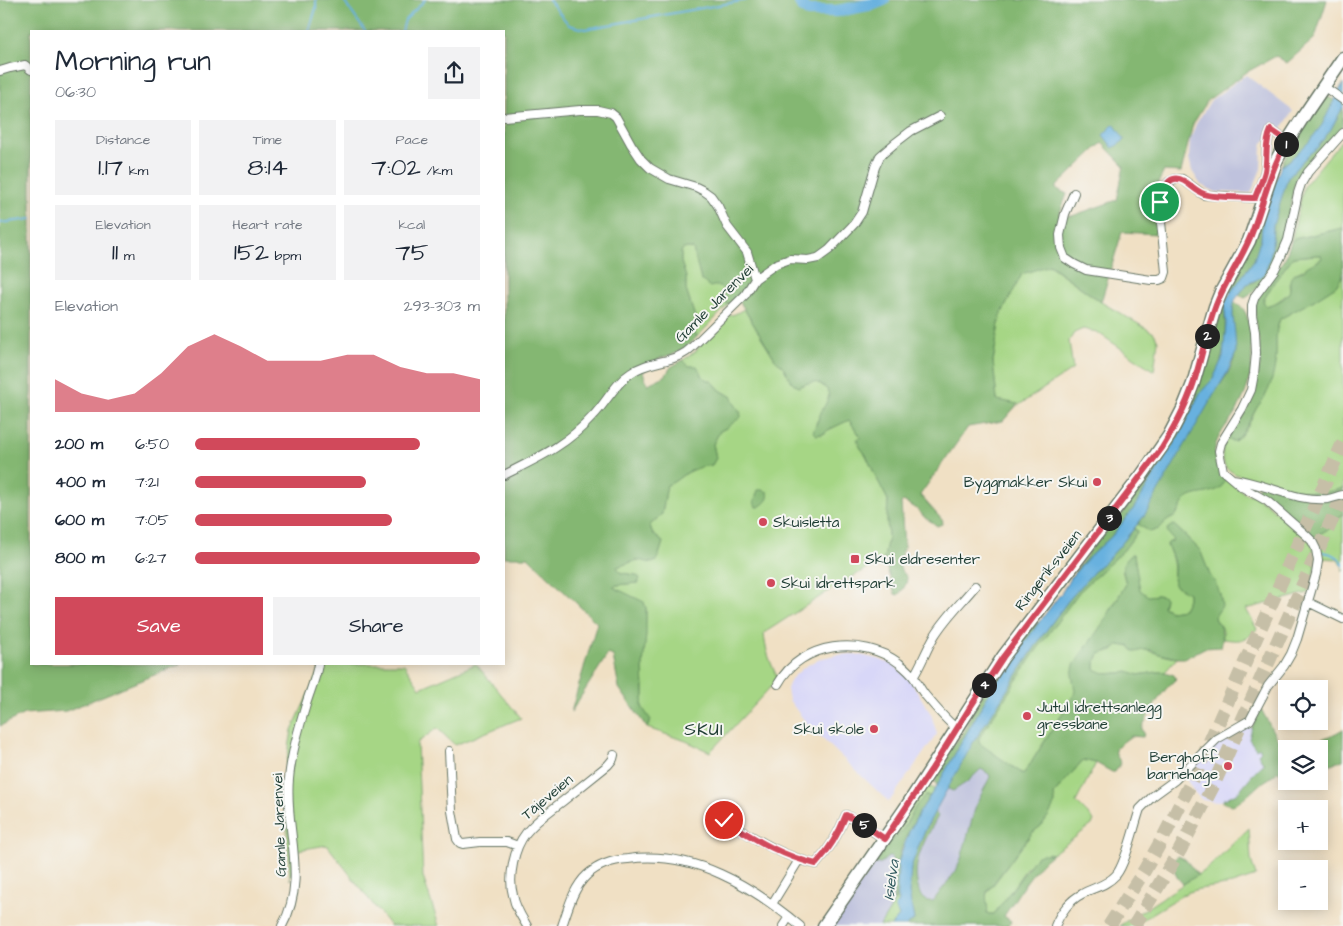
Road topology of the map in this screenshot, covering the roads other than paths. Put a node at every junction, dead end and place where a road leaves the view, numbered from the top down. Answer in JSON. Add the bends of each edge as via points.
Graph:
{"nodes":[{"id":1,"x":1343,"y":58,"type":"edge"},
{"id":2,"x":30,"y":69,"type":"edge"},
{"id":3,"x":0,"y":71,"type":"edge"},
{"id":4,"x":1328,"y":89,"type":"junction"},
{"id":5,"x":1343,"y":100,"type":"edge"},
{"id":6,"x":940,"y":116,"type":"dead end"},
{"id":7,"x":505,"y":117,"type":"edge"},
{"id":8,"x":1343,"y":133,"type":"edge"},
{"id":9,"x":1287,"y":141,"type":"junction"},
{"id":10,"x":1074,"y":193,"type":"dead end"},
{"id":11,"x":755,"y":279,"type":"junction"},
{"id":12,"x":505,"y":474,"type":"edge"},
{"id":13,"x":1232,"y":479,"type":"junction"},
{"id":14,"x":1343,"y":495,"type":"edge"},
{"id":15,"x":975,"y":586,"type":"dead end"},
{"id":16,"x":1308,"y":602,"type":"junction"},
{"id":17,"x":1343,"y":619,"type":"edge"},
{"id":18,"x":318,"y":665,"type":"edge"},
{"id":19,"x":914,"y":676,"type":"junction"},
{"id":20,"x":778,"y":684,"type":"dead end"},
{"id":21,"x":957,"y":728,"type":"junction"},
{"id":22,"x":450,"y":751,"type":"dead end"},
{"id":23,"x":614,"y":755,"type":"dead end"},
{"id":24,"x":724,"y":820,"type":"dead end"},
{"id":25,"x":885,"y":839,"type":"junction"},
{"id":26,"x":518,"y":846,"type":"junction"},
{"id":27,"x":799,"y":860,"type":"junction"},
{"id":28,"x":772,"y":904,"type":"junction"},
{"id":29,"x":789,"y":917,"type":"junction"},
{"id":30,"x":282,"y":926,"type":"edge"},
{"id":31,"x":527,"y":926,"type":"edge"},
{"id":32,"x":562,"y":926,"type":"edge"},
{"id":33,"x":783,"y":926,"type":"edge"},
{"id":34,"x":800,"y":926,"type":"edge"},
{"id":35,"x":824,"y":926,"type":"edge"},
{"id":36,"x":1055,"y":926,"type":"edge"}],
"edges":[{"from":1,"to":4,"type":"main road","name":"Ringeriksveien"},
{"from":2,"to":3,"type":"street","via":[[26,65]]},
{"from":4,"to":5,"type":"street"},
{"from":4,"to":9,"type":"main road","name":"Ringeriksveien"},
{"from":6,"to":11,"type":"street","name":"Gamle Jarenvei","via":[[912,131],[880,156],[862,212],[829,250],[818,258],[790,259],[776,264]]},
{"from":7,"to":11,"type":"street","via":[[580,110],[611,113],[650,168],[711,196],[727,226],[747,252]]},
{"from":8,"to":13,"type":"street","via":[[1301,184],[1288,240],[1275,269],[1252,304],[1256,352],[1251,390],[1220,443],[1223,471]]},
{"from":9,"to":10,"type":"street","via":[[1271,130],[1267,138],[1265,171],[1255,198],[1204,194],[1182,180],[1169,182],[1160,202],[1166,272],[1159,280],[1086,270],[1065,258],[1060,235]]},
{"from":9,"to":21,"type":"main road","name":"Ringeriksveien","via":[[1276,161],[1249,240],[1215,307],[1193,384],[1176,425],[1153,461],[1003,657]]},
{"from":11,"to":12,"type":"street","name":"Gamle Jarenvei","via":[[745,295],[691,348],[682,355],[629,373],[594,416],[566,442]]},
{"from":13,"to":14,"type":"street","via":[[1308,498],[1328,499]]},
{"from":13,"to":16,"type":"street","via":[[1267,501],[1312,541],[1318,561]]},
{"from":15,"to":19,"type":"street","via":[[936,632]]},
{"from":16,"to":17,"type":"street"},
{"from":16,"to":36,"type":"street","via":[[1291,654],[1268,686],[1250,720],[1217,739],[1176,780],[1145,803],[1116,874],[1074,900]]},
{"from":18,"to":30,"type":"street","name":"Gamle Jarenvei","via":[[289,772],[296,871],[289,914]]},
{"from":19,"to":20,"type":"street","via":[[890,657],[847,645],[824,648],[805,657],[782,676]]},
{"from":19,"to":21,"type":"street","via":[[924,694]]},
{"from":21,"to":25,"type":"main road","name":"Ringeriksveien"},
{"from":22,"to":26,"type":"street","via":[[452,811],[457,839],[463,844],[507,842]]},
{"from":23,"to":26,"type":"street","name":"Tåjeveien","via":[[608,765],[540,818]]},
{"from":24,"to":27,"type":"street","via":[[772,849]]},
{"from":25,"to":27,"type":"street","via":[[846,815],[828,851],[816,864]]},
{"from":25,"to":35,"type":"main road","name":"Ringeriksveien"},
{"from":26,"to":31,"type":"street","name":"Tåjeveien","via":[[512,894]]},
{"from":27,"to":28,"type":"street"},
{"from":28,"to":29,"type":"street"},
{"from":28,"to":32,"type":"street","via":[[715,871],[663,858],[636,858],[610,862],[587,875],[576,889]]},
{"from":29,"to":33,"type":"street"},
{"from":29,"to":34,"type":"street"}]}
